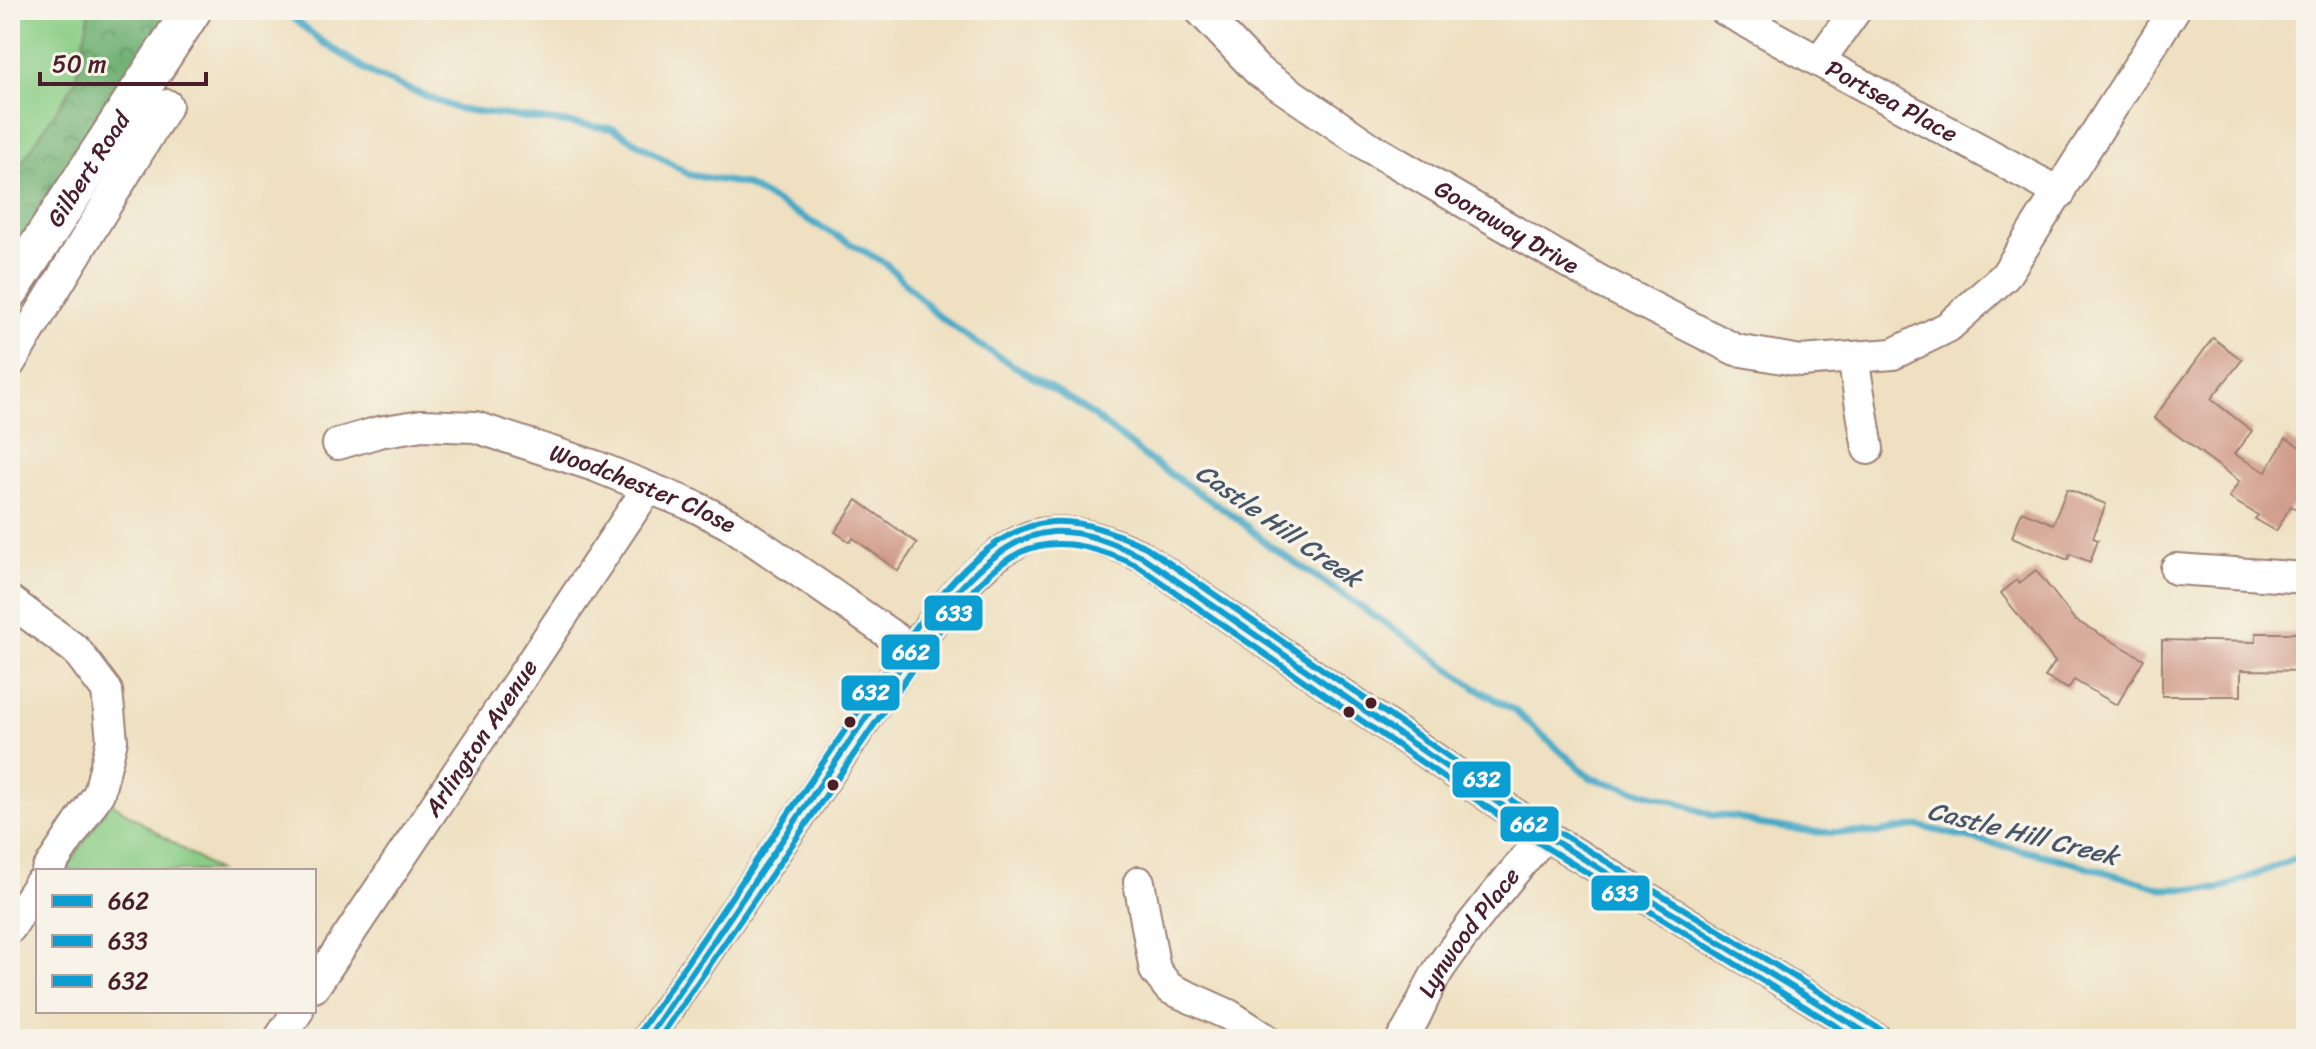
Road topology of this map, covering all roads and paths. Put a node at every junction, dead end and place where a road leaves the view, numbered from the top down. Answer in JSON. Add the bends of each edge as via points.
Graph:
{"nodes":[{"id":1,"x":192,"y":10,"type":"edge"},
{"id":2,"x":1200,"y":10,"type":"edge"},
{"id":3,"x":1725,"y":10,"type":"edge"},
{"id":4,"x":1856,"y":10,"type":"edge"},
{"id":5,"x":2174,"y":10,"type":"edge"},
{"id":6,"x":1820,"y":60,"type":"junction"},
{"id":7,"x":167,"y":105,"type":"dead end"},
{"id":8,"x":2060,"y":193,"type":"junction"},
{"id":9,"x":10,"y":290,"type":"edge"},
{"id":10,"x":1853,"y":357,"type":"junction"},
{"id":11,"x":10,"y":363,"type":"edge"},
{"id":12,"x":338,"y":444,"type":"dead end"},
{"id":13,"x":1868,"y":449,"type":"dead end"},
{"id":14,"x":648,"y":488,"type":"junction"},
{"id":15,"x":2176,"y":569,"type":"dead end"},
{"id":16,"x":2306,"y":578,"type":"edge"},
{"id":17,"x":10,"y":601,"type":"edge"},
{"id":18,"x":914,"y":651,"type":"junction"},
{"id":19,"x":1545,"y":835,"type":"junction"},
{"id":20,"x":48,"y":869,"type":"edge"},
{"id":21,"x":1139,"y":882,"type":"dead end"},
{"id":22,"x":36,"y":888,"type":"edge"},
{"id":23,"x":10,"y":928,"type":"edge"},
{"id":24,"x":316,"y":984,"type":"edge"},
{"id":25,"x":297,"y":1013,"type":"edge"},
{"id":26,"x":279,"y":1039,"type":"edge"},
{"id":27,"x":647,"y":1039,"type":"edge"},
{"id":28,"x":1266,"y":1039,"type":"edge"},
{"id":29,"x":1402,"y":1039,"type":"edge"},
{"id":30,"x":1876,"y":1039,"type":"edge"}],
"edges":[{"from":1,"to":9,"type":"main road","name":"Gilbert Road"},
{"from":2,"to":10,"type":"street","name":"Gooraway Drive","via":[[1258,71],[1334,123],[1600,281],[1736,350],[1801,361]]},
{"from":3,"to":6,"type":"street","name":"Portsea Place"},
{"from":4,"to":6,"type":"street"},
{"from":5,"to":8,"type":"street","name":"Gooraway Drive"},
{"from":6,"to":8,"type":"street","name":"Portsea Place"},
{"from":7,"to":11,"type":"street","name":"Gilbert Road"},
{"from":8,"to":10,"type":"street","name":"Gooraway Drive","via":[[2005,276],[1948,327],[1893,354]]},
{"from":10,"to":13,"type":"street"},
{"from":12,"to":14,"type":"street","name":"Woodchester Close","via":[[422,425],[475,427]]},
{"from":14,"to":18,"type":"street","name":"Woodchester Close","via":[[733,526]]},
{"from":14,"to":24,"type":"street","name":"Arlington Avenue"},
{"from":15,"to":16,"type":"street"},
{"from":17,"to":20,"type":"street","via":[[76,650],[107,691],[112,740],[99,793]]},
{"from":18,"to":19,"type":"street","via":[[967,579],[996,554],[1027,537],[1060,533],[1103,539],[1141,556]]},
{"from":18,"to":27,"type":"street"},
{"from":19,"to":29,"type":"street","name":"Lynwood Place","via":[[1438,971]]},
{"from":19,"to":30,"type":"street"},
{"from":21,"to":28,"type":"street","via":[[1155,970],[1169,988],[1229,1015]]},
{"from":22,"to":23,"type":"street"},
{"from":25,"to":26,"type":"street"}]}
